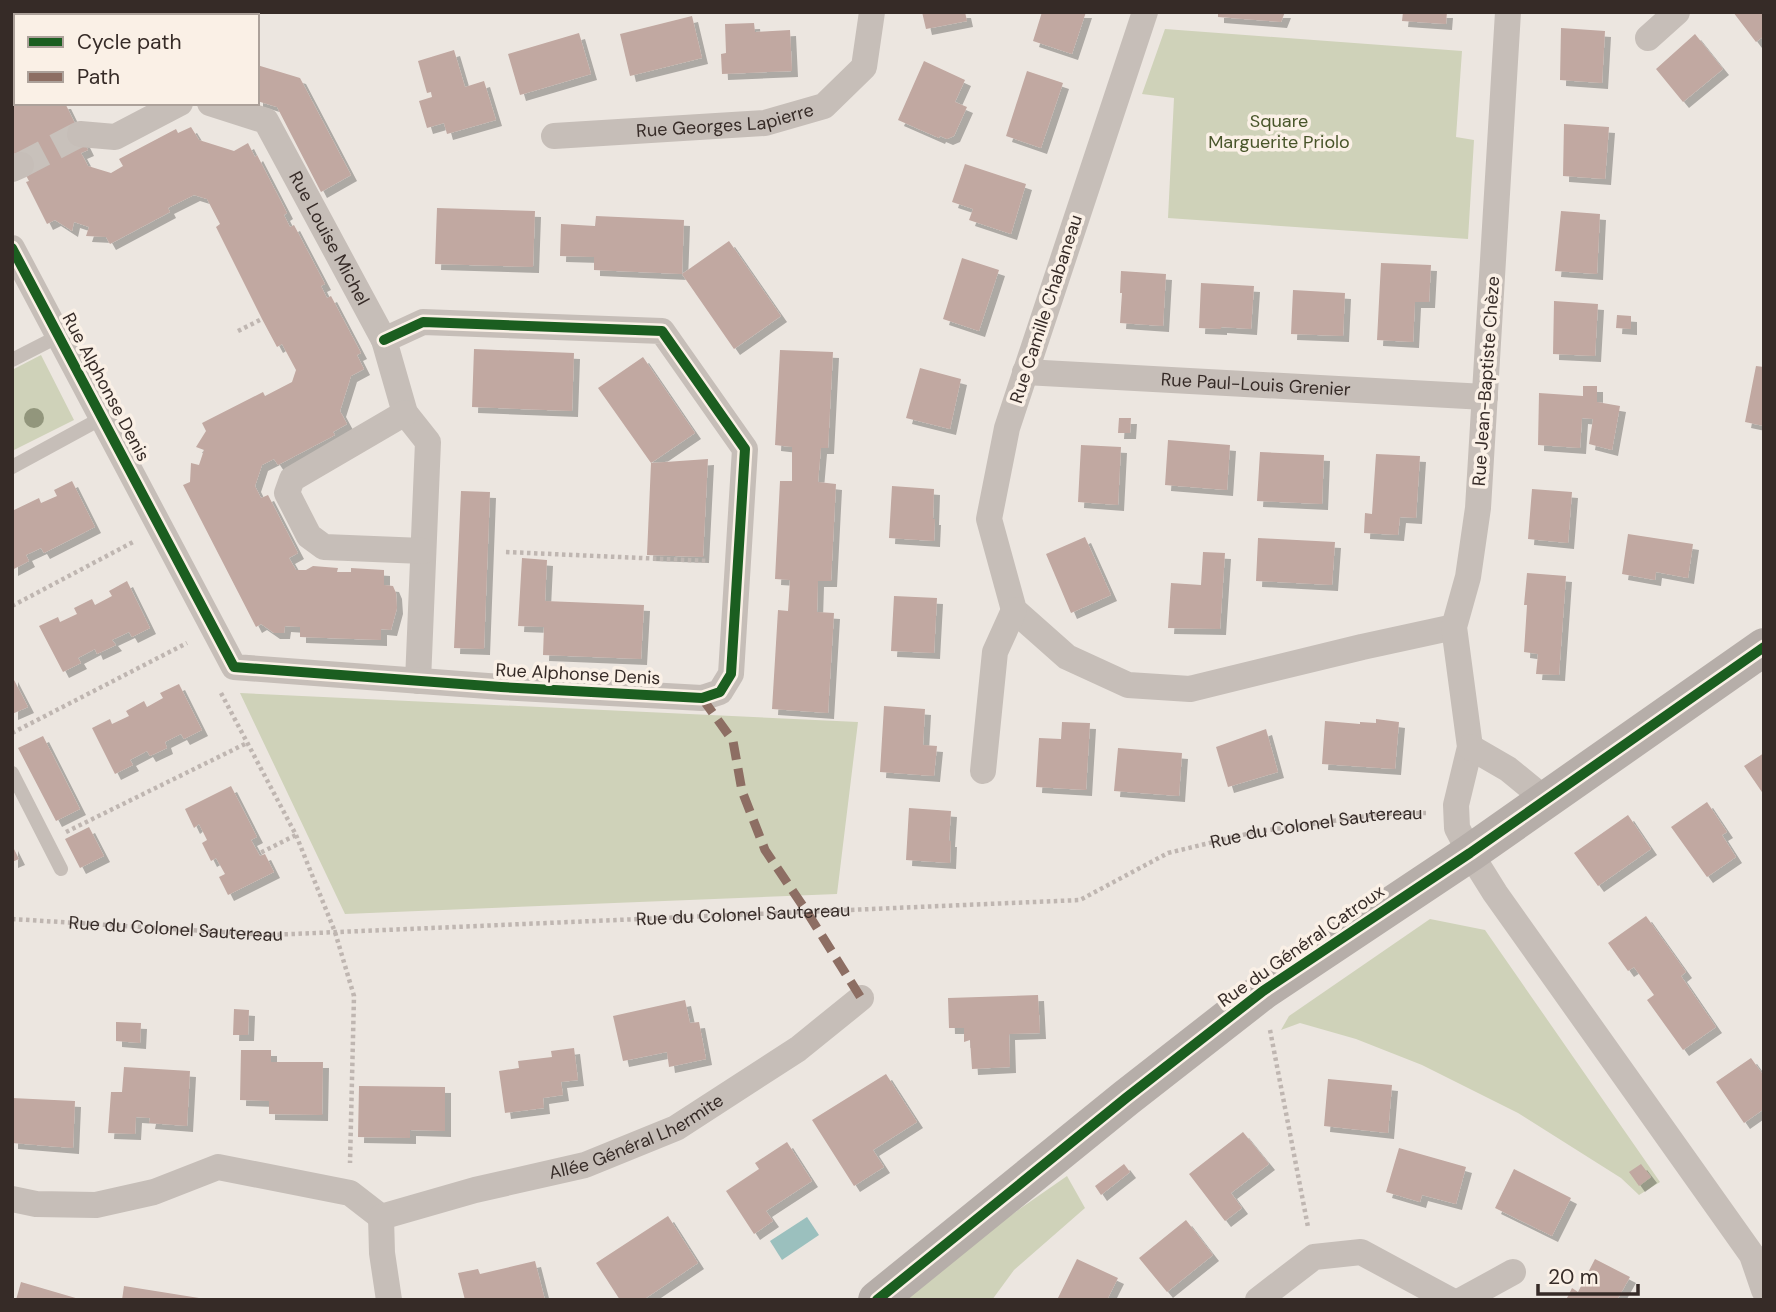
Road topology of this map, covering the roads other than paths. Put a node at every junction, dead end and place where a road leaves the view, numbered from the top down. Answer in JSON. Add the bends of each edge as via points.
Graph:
{"nodes":[{"id":1,"x":872,"y":12,"type":"edge"},
{"id":2,"x":1144,"y":12,"type":"edge"},
{"id":3,"x":1508,"y":12,"type":"edge"},
{"id":4,"x":1677,"y":12,"type":"edge"},
{"id":5,"x":1648,"y":38,"type":"dead end"},
{"id":6,"x":176,"y":105,"type":"edge"},
{"id":7,"x":216,"y":105,"type":"edge"},
{"id":8,"x":80,"y":134,"type":"tunnel mouth"},
{"id":9,"x":554,"y":135,"type":"dead end"},
{"id":10,"x":12,"y":248,"type":"edge"},
{"id":11,"x":59,"y":336,"type":"junction"},
{"id":12,"x":384,"y":341,"type":"junction"},
{"id":13,"x":12,"y":360,"type":"edge"},
{"id":14,"x":1025,"y":372,"type":"junction"},
{"id":15,"x":1485,"y":397,"type":"junction"},
{"id":16,"x":405,"y":413,"type":"junction"},
{"id":17,"x":102,"y":418,"type":"junction"},
{"id":18,"x":12,"y":467,"type":"edge"},
{"id":19,"x":423,"y":551,"type":"junction"},
{"id":20,"x":1014,"y":610,"type":"junction"},
{"id":21,"x":1454,"y":627,"type":"junction"},
{"id":22,"x":1764,"y":646,"type":"edge"},
{"id":23,"x":418,"y":681,"type":"junction"},
{"id":24,"x":1470,"y":747,"type":"junction"},
{"id":25,"x":983,"y":771,"type":"dead end"},
{"id":26,"x":12,"y":773,"type":"edge"},
{"id":27,"x":1546,"y":800,"type":"junction"},
{"id":28,"x":1470,"y":853,"type":"junction"},
{"id":29,"x":61,"y":869,"type":"dead end"},
{"id":30,"x":861,"y":998,"type":"dead end"},
{"id":31,"x":12,"y":1199,"type":"edge"},
{"id":32,"x":381,"y":1217,"type":"junction"},
{"id":33,"x":1513,"y":1272,"type":"dead end"},
{"id":34,"x":1764,"y":1290,"type":"edge"},
{"id":35,"x":389,"y":1300,"type":"edge"},
{"id":36,"x":877,"y":1300,"type":"edge"},
{"id":37,"x":1258,"y":1300,"type":"edge"},
{"id":38,"x":1450,"y":1300,"type":"edge"},
{"id":39,"x":1462,"y":1300,"type":"edge"}],
"edges":[{"from":1,"to":9,"type":"street","name":"Rue Georges Lapierre","via":[[864,67],[824,106],[765,123]]},
{"from":2,"to":14,"type":"street","name":"Rue Camille Chabaneau"},
{"from":3,"to":15,"type":"street","name":"Rue Jean-Baptiste Chèze"},
{"from":4,"to":5,"type":"street"},
{"from":6,"to":8,"type":"street","via":[[115,137]]},
{"from":7,"to":12,"type":"street","name":"Rue Louise Michel","via":[[266,121]]},
{"from":10,"to":11,"type":"street","name":"Rue Alphonse Denis"},
{"from":11,"to":13,"type":"lane"},
{"from":11,"to":17,"type":"street","name":"Rue Alphonse Denis"},
{"from":12,"to":16,"type":"street","name":"Rue Louise Michel"},
{"from":12,"to":23,"type":"street","name":"Rue Alphonse Denis","via":[[423,322],[662,331],[745,449],[731,674],[720,692],[702,698]]},
{"from":14,"to":15,"type":"street","name":"Rue Paul-Louis Grenier"},
{"from":14,"to":20,"type":"street","name":"Rue Camille Chabaneau","via":[[1007,428],[989,519]]},
{"from":15,"to":21,"type":"street","name":"Rue Jean-Baptiste Chèze","via":[[1478,508],[1468,577]]},
{"from":16,"to":19,"type":"street","name":"Rue Louise Michel","via":[[428,442]]},
{"from":16,"to":19,"type":"street","via":[[292,479],[287,493],[309,536],[324,547]]},
{"from":17,"to":18,"type":"lane"},
{"from":17,"to":23,"type":"street","name":"Rue Alphonse Denis","via":[[234,667]]},
{"from":19,"to":23,"type":"street","name":"Rue Louise Michel"},
{"from":20,"to":21,"type":"street","via":[[1067,657],[1128,685],[1190,689]]},
{"from":20,"to":25,"type":"street","via":[[995,652]]},
{"from":21,"to":24,"type":"street","name":"Rue Jean-Baptiste Chèze"},
{"from":22,"to":27,"type":"street","name":"Rue du Général Catroux"},
{"from":24,"to":27,"type":"street","via":[[1508,769]]},
{"from":24,"to":28,"type":"street","name":"Rue Jean-Baptiste Chèze","via":[[1456,804],[1458,828]]},
{"from":26,"to":29,"type":"lane"},
{"from":27,"to":28,"type":"street","name":"Rue du Général Catroux"},
{"from":28,"to":34,"type":"street","via":[[1752,1255]]},
{"from":28,"to":36,"type":"street","name":"Rue du Général Catroux","via":[[1263,991]]},
{"from":30,"to":32,"type":"street","name":"Allée Général Lhermite","via":[[798,1049],[676,1128],[585,1165]]},
{"from":31,"to":32,"type":"street","via":[[36,1205],[96,1205],[154,1192],[218,1167],[350,1193]]},
{"from":32,"to":35,"type":"street"},
{"from":33,"to":39,"type":"street"},
{"from":37,"to":38,"type":"street","via":[[1314,1257],[1361,1252]]}]}
